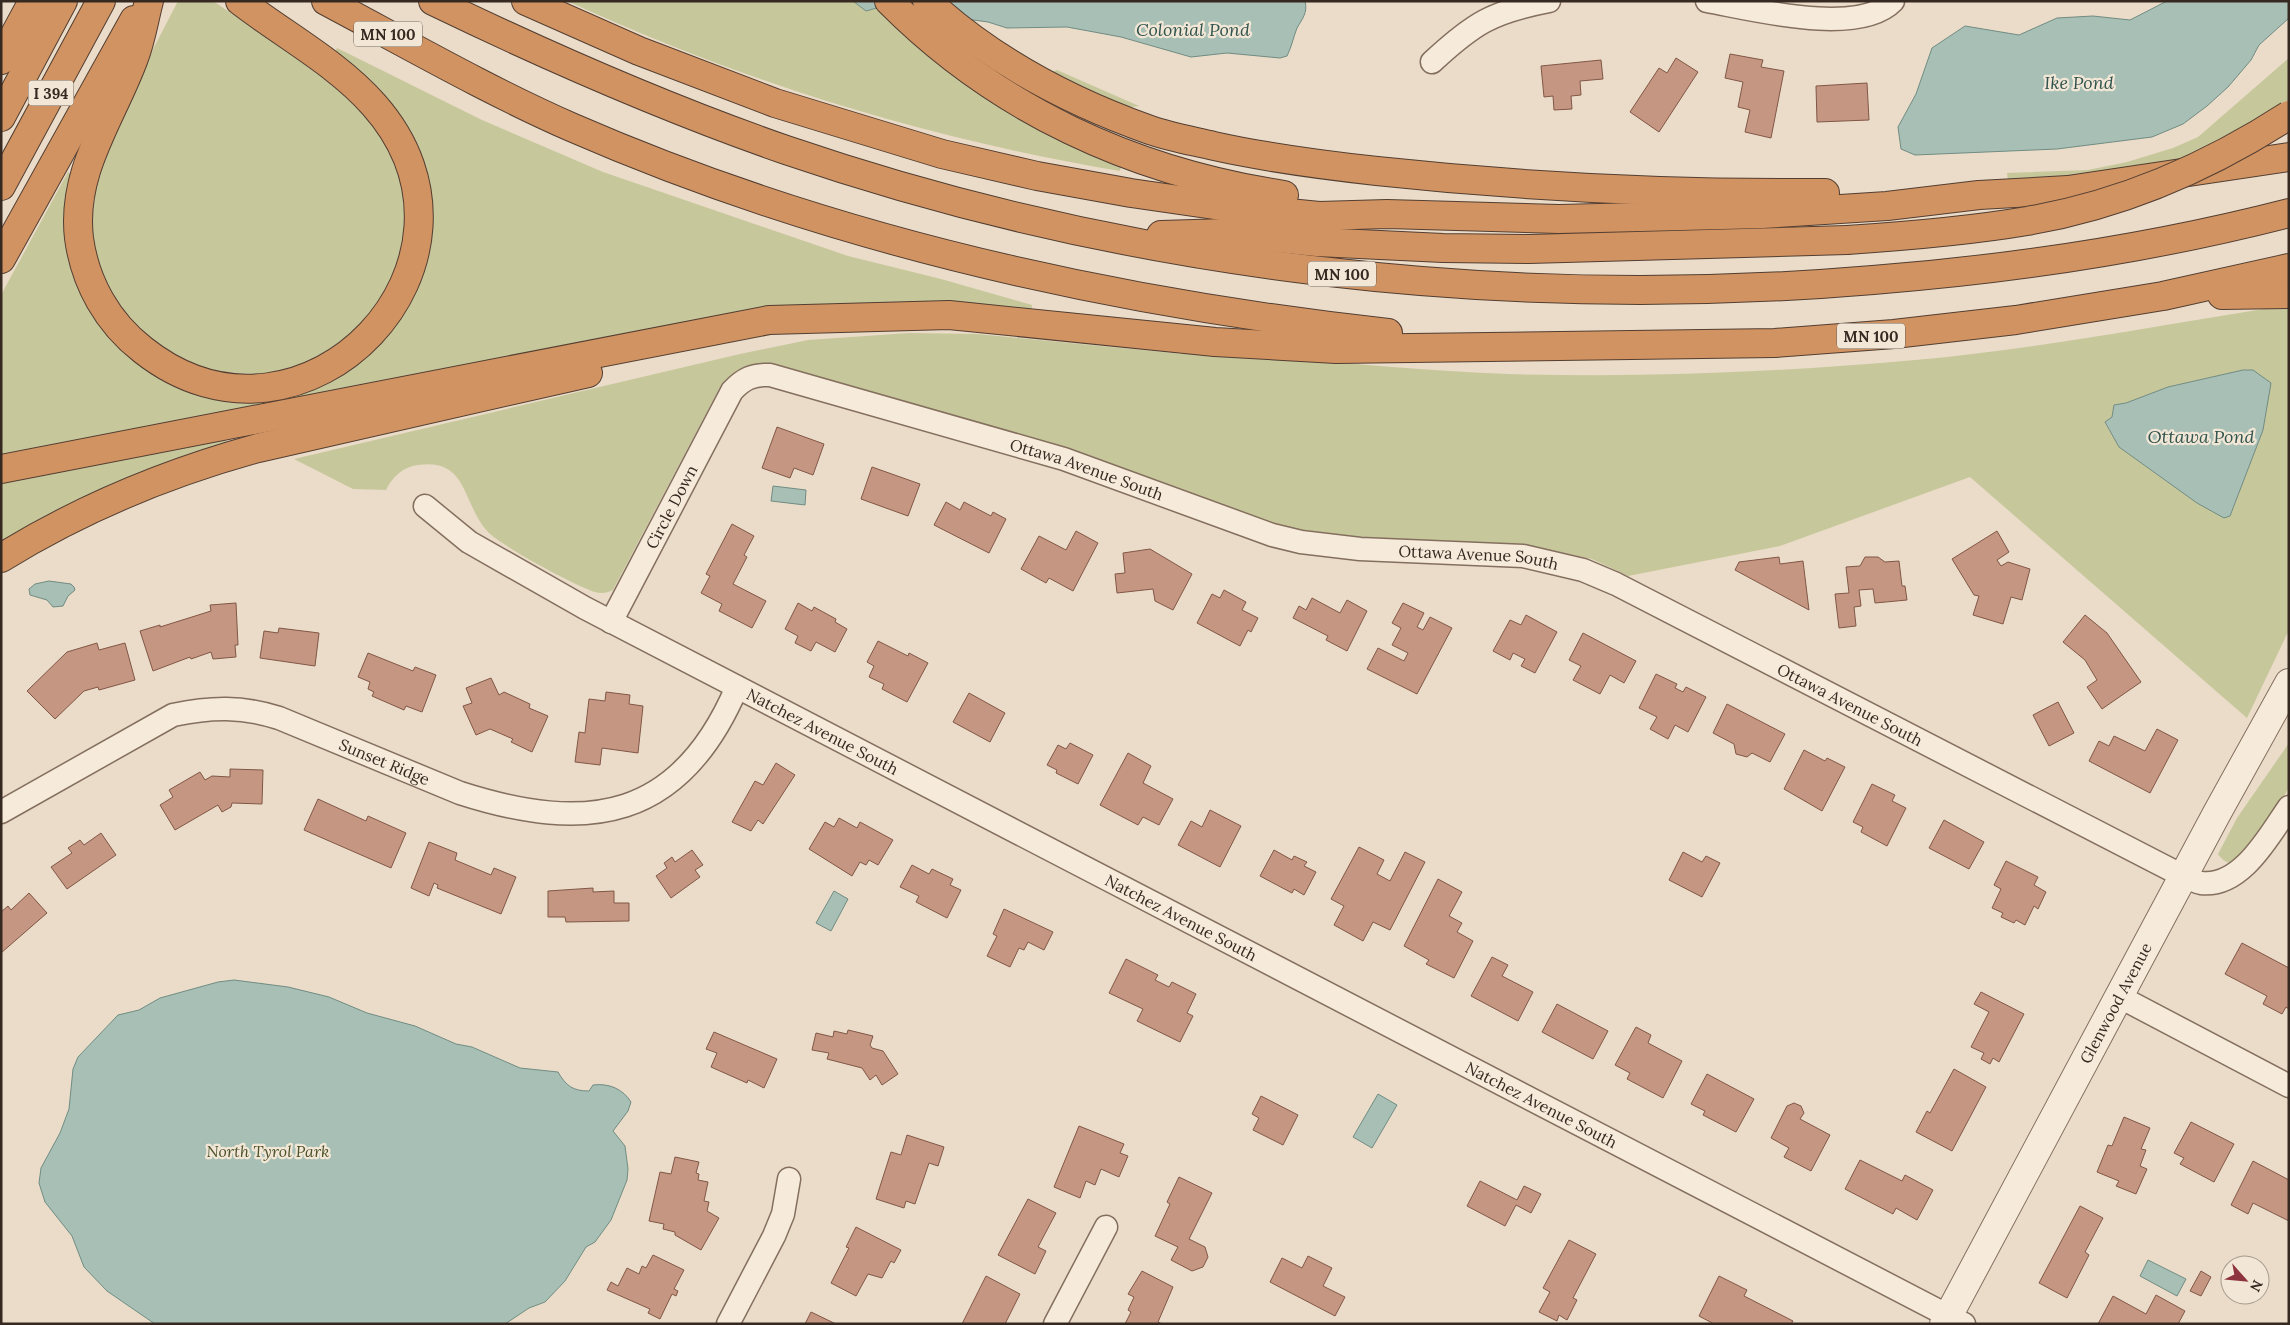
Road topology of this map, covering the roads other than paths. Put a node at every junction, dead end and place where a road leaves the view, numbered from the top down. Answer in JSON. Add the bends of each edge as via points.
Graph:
{"nodes":[{"id":1,"x":33,"y":1,"type":"edge"},
{"id":2,"x":63,"y":1,"type":"edge"},
{"id":3,"x":101,"y":1,"type":"edge"},
{"id":4,"x":144,"y":1,"type":"edge"},
{"id":5,"x":149,"y":1,"type":"edge"},
{"id":6,"x":326,"y":1,"type":"edge"},
{"id":7,"x":433,"y":1,"type":"edge"},
{"id":8,"x":526,"y":1,"type":"edge"},
{"id":9,"x":889,"y":1,"type":"edge"},
{"id":10,"x":927,"y":1,"type":"edge"},
{"id":11,"x":1549,"y":1,"type":"edge"},
{"id":12,"x":1707,"y":1,"type":"edge"},
{"id":13,"x":1893,"y":1,"type":"edge"},
{"id":14,"x":241,"y":2,"type":"edge"},
{"id":15,"x":1,"y":60,"type":"edge"},
{"id":16,"x":1432,"y":62,"type":"dead end"},
{"id":17,"x":2289,"y":116,"type":"edge"},
{"id":18,"x":1,"y":117,"type":"edge"},
{"id":19,"x":2289,"y":157,"type":"edge"},
{"id":20,"x":1,"y":186,"type":"edge"},
{"id":21,"x":1979,"y":195,"type":"junction"},
{"id":22,"x":2289,"y":213,"type":"edge"},
{"id":23,"x":1387,"y":214,"type":"junction"},
{"id":24,"x":1112,"y":237,"type":"junction"},
{"id":25,"x":1,"y":259,"type":"edge"},
{"id":26,"x":2289,"y":268,"type":"edge"},
{"id":27,"x":2289,"y":294,"type":"edge"},
{"id":28,"x":2163,"y":296,"type":"junction"},
{"id":29,"x":848,"y":316,"type":"junction"},
{"id":30,"x":1576,"y":344,"type":"junction"},
{"id":31,"x":732,"y":391,"type":"joint"},
{"id":32,"x":1,"y":469,"type":"edge"},
{"id":33,"x":424,"y":506,"type":"dead end"},
{"id":34,"x":1,"y":558,"type":"edge"},
{"id":35,"x":611,"y":622,"type":"junction"},
{"id":36,"x":2289,"y":683,"type":"edge"},
{"id":37,"x":737,"y":687,"type":"junction"},
{"id":38,"x":2289,"y":807,"type":"edge"},
{"id":39,"x":1,"y":812,"type":"edge"},
{"id":40,"x":2183,"y":876,"type":"junction"},
{"id":41,"x":2118,"y":996,"type":"junction"},
{"id":42,"x":2289,"y":1086,"type":"edge"},
{"id":43,"x":789,"y":1179,"type":"dead end"},
{"id":44,"x":1106,"y":1227,"type":"dead end"},
{"id":45,"x":1952,"y":1321,"type":"edge"},
{"id":46,"x":728,"y":1324,"type":"edge"},
{"id":47,"x":1055,"y":1324,"type":"edge"}],
"edges":[{"from":1,"to":15,"type":"highway"},
{"from":2,"to":18,"type":"highway"},
{"from":3,"to":20,"type":"highway","number":"I 394"},
{"from":4,"to":25,"type":"highway"},
{"from":5,"to":14,"type":"highway","via":[[135,56],[86,167],[78,217],[84,265],[114,323],[145,352],[178,373],[198,381],[262,388],[306,377],[338,362],[378,327],[397,300],[409,272],[416,246],[418,208],[404,149],[375,106],[340,74]]},
{"from":6,"to":30,"type":"highway","number":"MN 100","via":[[527,107],[620,147],[833,222],[957,258],[1109,292],[1291,322],[1484,341]]},
{"from":7,"to":24,"type":"highway","number":"MN 100","via":[[623,88],[781,148],[943,197]]},
{"from":8,"to":23,"type":"highway","via":[[713,80],[848,127],[942,154],[1131,193],[1221,206],[1319,216]]},
{"from":9,"to":23,"type":"highway","via":[[954,60],[984,82],[1099,144],[1185,174]]},
{"from":10,"to":21,"type":"highway","via":[[966,35],[1043,84],[1085,105],[1152,131],[1242,152],[1315,164],[1552,186]]},
{"from":11,"to":16,"type":"street","via":[[1484,20],[1462,34]]},
{"from":12,"to":13,"type":"street","via":[[1838,21],[1868,16]]},
{"from":17,"to":24,"type":"highway","bridge":true,"via":[[2206,163],[2108,201],[2028,221],[1912,235],[1847,240],[1462,248],[1386,247],[1227,233]]},
{"from":19,"to":21,"type":"highway","via":[[2068,190]]},
{"from":21,"to":23,"type":"highway","via":[[1878,207],[1649,218]]},
{"from":22,"to":24,"type":"highway","number":"MN 100","via":[[2107,252],[1994,268],[1736,290],[1562,290],[1386,278],[1272,265]]},
{"from":26,"to":28,"type":"highway","number":"MN 100"},
{"from":27,"to":28,"type":"highway"},
{"from":28,"to":30,"type":"highway","number":"MN 100","via":[[2007,321],[1894,334],[1766,343]]},
{"from":29,"to":30,"type":"highway","via":[[949,315],[1215,342],[1336,349]]},
{"from":29,"to":32,"type":"highway","via":[[769,320],[726,327]]},
{"from":29,"to":34,"type":"highway","via":[[268,445],[210,461],[107,501],[42,533]]},
{"from":31,"to":35,"type":"street","name":"Circle Down"},
{"from":31,"to":40,"type":"street","name":"Ottawa Avenue South","via":[[756,374],[787,379],[1072,462],[1243,525],[1301,542],[1360,549],[1523,556],[1583,570],[1616,584]]},
{"from":33,"to":35,"type":"street","name":"Natchez Avenue South","via":[[469,542]]},
{"from":35,"to":37,"type":"street","name":"Natchez Avenue South"},
{"from":36,"to":40,"type":"street","name":"Glenwood Avenue"},
{"from":37,"to":39,"type":"street","name":"Sunset Ridge","via":[[710,740],[689,766],[661,789],[605,812],[534,812],[483,800],[279,718],[236,707],[173,715]]},
{"from":37,"to":45,"type":"street","name":"Natchez Avenue South"},
{"from":38,"to":40,"type":"street","name":"Ottawa Avenue South","via":[[2251,861],[2234,874],[2214,882],[2200,883]]},
{"from":40,"to":41,"type":"street","name":"Glenwood Avenue"},
{"from":41,"to":42,"type":"street"},
{"from":41,"to":45,"type":"street","name":"Glenwood Avenue"},
{"from":43,"to":46,"type":"street","via":[[783,1214],[774,1236]]},
{"from":44,"to":47,"type":"street"}]}
